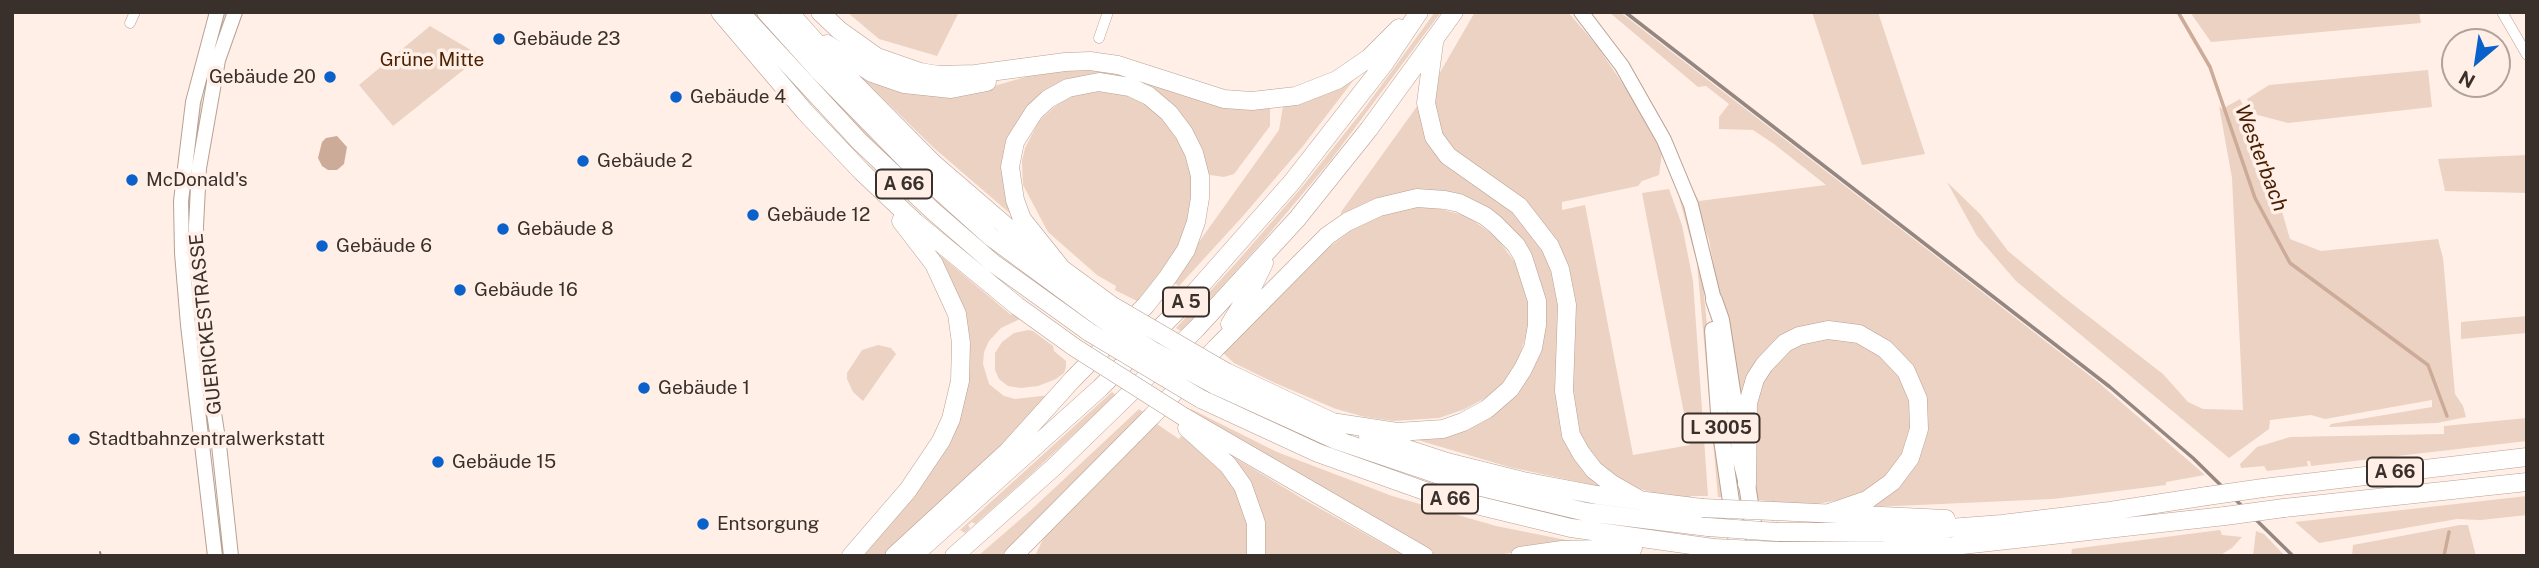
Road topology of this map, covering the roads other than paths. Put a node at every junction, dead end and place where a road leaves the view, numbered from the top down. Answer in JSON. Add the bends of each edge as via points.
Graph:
{"nodes":[{"id":1,"x":135,"y":12,"type":"edge"},
{"id":2,"x":235,"y":12,"type":"edge"},
{"id":3,"x":719,"y":12,"type":"edge"},
{"id":4,"x":740,"y":12,"type":"edge"},
{"id":5,"x":766,"y":12,"type":"edge"},
{"id":6,"x":820,"y":12,"type":"edge"},
{"id":7,"x":1108,"y":12,"type":"edge"},
{"id":8,"x":1413,"y":12,"type":"edge"},
{"id":9,"x":1419,"y":12,"type":"edge"},
{"id":10,"x":1454,"y":12,"type":"edge"},
{"id":11,"x":1581,"y":12,"type":"edge"},
{"id":12,"x":2502,"y":12,"type":"edge"},
{"id":13,"x":216,"y":13,"type":"edge"},
{"id":14,"x":792,"y":16,"type":"edge"},
{"id":15,"x":130,"y":23,"type":"dead end"},
{"id":16,"x":1099,"y":38,"type":"dead end"},
{"id":17,"x":1435,"y":39,"type":"junction"},
{"id":18,"x":2527,"y":55,"type":"edge"},
{"id":19,"x":1027,"y":68,"type":"junction"},
{"id":20,"x":862,"y":172,"type":"junction"},
{"id":21,"x":1271,"y":247,"type":"junction"},
{"id":22,"x":1066,"y":274,"type":"junction"},
{"id":23,"x":1714,"y":300,"type":"junction"},
{"id":24,"x":1106,"y":312,"type":"junction"},
{"id":25,"x":1216,"y":348,"type":"junction"},
{"id":26,"x":1220,"y":379,"type":"junction"},
{"id":27,"x":1182,"y":419,"type":"junction"},
{"id":28,"x":1331,"y":422,"type":"junction"},
{"id":29,"x":2527,"y":457,"type":"edge"},
{"id":30,"x":2527,"y":482,"type":"edge"},
{"id":31,"x":1747,"y":484,"type":"junction"},
{"id":32,"x":1642,"y":501,"type":"junction"},
{"id":33,"x":1829,"y":513,"type":"junction"},
{"id":34,"x":1048,"y":522,"type":"junction"},
{"id":35,"x":2002,"y":524,"type":"junction"},
{"id":36,"x":1713,"y":548,"type":"junction"},
{"id":37,"x":215,"y":556,"type":"edge"},
{"id":38,"x":231,"y":556,"type":"edge"},
{"id":39,"x":851,"y":556,"type":"edge"},
{"id":40,"x":894,"y":556,"type":"edge"},
{"id":41,"x":914,"y":556,"type":"edge"},
{"id":42,"x":954,"y":556,"type":"edge"},
{"id":43,"x":1013,"y":556,"type":"edge"},
{"id":44,"x":1029,"y":556,"type":"edge"},
{"id":45,"x":1256,"y":556,"type":"edge"},
{"id":46,"x":1424,"y":556,"type":"edge"},
{"id":47,"x":1520,"y":556,"type":"edge"},
{"id":48,"x":1739,"y":556,"type":"edge"},
{"id":49,"x":1758,"y":556,"type":"edge"}],
"edges":[{"from":1,"to":15,"type":"street"},
{"from":2,"to":38,"type":"main road","name":"GUERICKESTRASSE","via":[[218,60],[199,168],[196,226]]},
{"from":3,"to":20,"type":"highway"},
{"from":4,"to":36,"type":"highway","number":"A 66","bridge":true,"via":[[859,141],[993,263],[1089,332],[1201,399],[1318,453],[1439,496],[1571,528]]},
{"from":5,"to":24,"type":"highway","number":"A 66","via":[[919,173],[991,237]]},
{"from":6,"to":19,"type":"highway","via":[[877,57],[920,72],[955,75]]},
{"from":7,"to":16,"type":"street"},
{"from":8,"to":19,"type":"highway","via":[[1380,48],[1348,73],[1314,91],[1278,99],[1224,99],[1118,65],[1090,61]]},
{"from":9,"to":41,"type":"highway","number":"A 5","via":[[1301,171],[1188,300],[1082,405]]},
{"from":10,"to":17,"type":"highway","number":"A 5"},
{"from":11,"to":23,"type":"main road","via":[[1640,94],[1682,178]]},
{"from":12,"to":18,"type":"street"},
{"from":13,"to":37,"type":"main road","name":"GUERICKESTRASSE","via":[[193,102],[181,201],[188,325]]},
{"from":14,"to":19,"type":"highway","via":[[858,65],[911,86],[967,87]]},
{"from":14,"to":22,"type":"highway","via":[[934,164]]},
{"from":17,"to":21,"type":"highway","number":"A 5","via":[[1369,129]]},
{"from":17,"to":32,"type":"highway","via":[[1426,97],[1434,137],[1448,156],[1519,206],[1550,246],[1567,305],[1564,391],[1571,435],[1594,470]]},
{"from":20,"to":27,"type":"highway","bridge":true,"via":[[950,252],[1074,346]]},
{"from":20,"to":39,"type":"highway","via":[[938,272],[957,314],[961,361],[956,401],[941,441],[908,490]]},
{"from":21,"to":25,"type":"highway"},
{"from":21,"to":42,"type":"highway","number":"A 5","via":[[1121,403]]},
{"from":22,"to":24,"type":"highway"},
{"from":22,"to":40,"type":"highway","via":[[1028,227],[1015,200],[1010,167],[1015,142],[1034,112],[1068,88],[1099,82],[1130,87],[1150,96],[1169,113],[1194,153],[1200,198],[1186,250],[1146,306],[1008,451]]},
{"from":23,"to":31,"type":"highway","number":"L 3005"},
{"from":23,"to":48,"type":"highway","number":"L 3005","via":[[1720,426]]},
{"from":24,"to":26,"type":"highway","bridge":true},
{"from":25,"to":28,"type":"highway","via":[[1326,236],[1367,212],[1402,200],[1437,199],[1472,209],[1505,232],[1524,257],[1537,301],[1533,348],[1510,389],[1487,409],[1443,429],[1397,432]]},
{"from":25,"to":34,"type":"highway"},
{"from":26,"to":28,"type":"highway"},
{"from":26,"to":35,"type":"highway","number":"A 66","bridge":true,"via":[[1336,440],[1460,482],[1586,512],[1777,532],[1897,532]]},
{"from":27,"to":45,"type":"highway","via":[[1243,486],[1256,523]]},
{"from":27,"to":46,"type":"highway"},
{"from":28,"to":32,"type":"highway","via":[[1486,473]]},
{"from":29,"to":35,"type":"highway","number":"A 66","bridge":true},
{"from":30,"to":36,"type":"highway","number":"A 66","bridge":true,"via":[[1953,547],[1832,552]]},
{"from":31,"to":33,"type":"highway","via":[[1748,403],[1764,365],[1785,343],[1799,337],[1828,330],[1858,334],[1885,349],[1906,371],[1918,399],[1919,429],[1910,458],[1892,482],[1867,500]]},
{"from":31,"to":49,"type":"highway","number":"L 3005"},
{"from":32,"to":33,"type":"highway","bridge":true},
{"from":33,"to":35,"type":"highway"},
{"from":34,"to":43,"type":"highway"},
{"from":34,"to":44,"type":"highway"},
{"from":36,"to":47,"type":"highway","via":[[1606,547]]}]}
